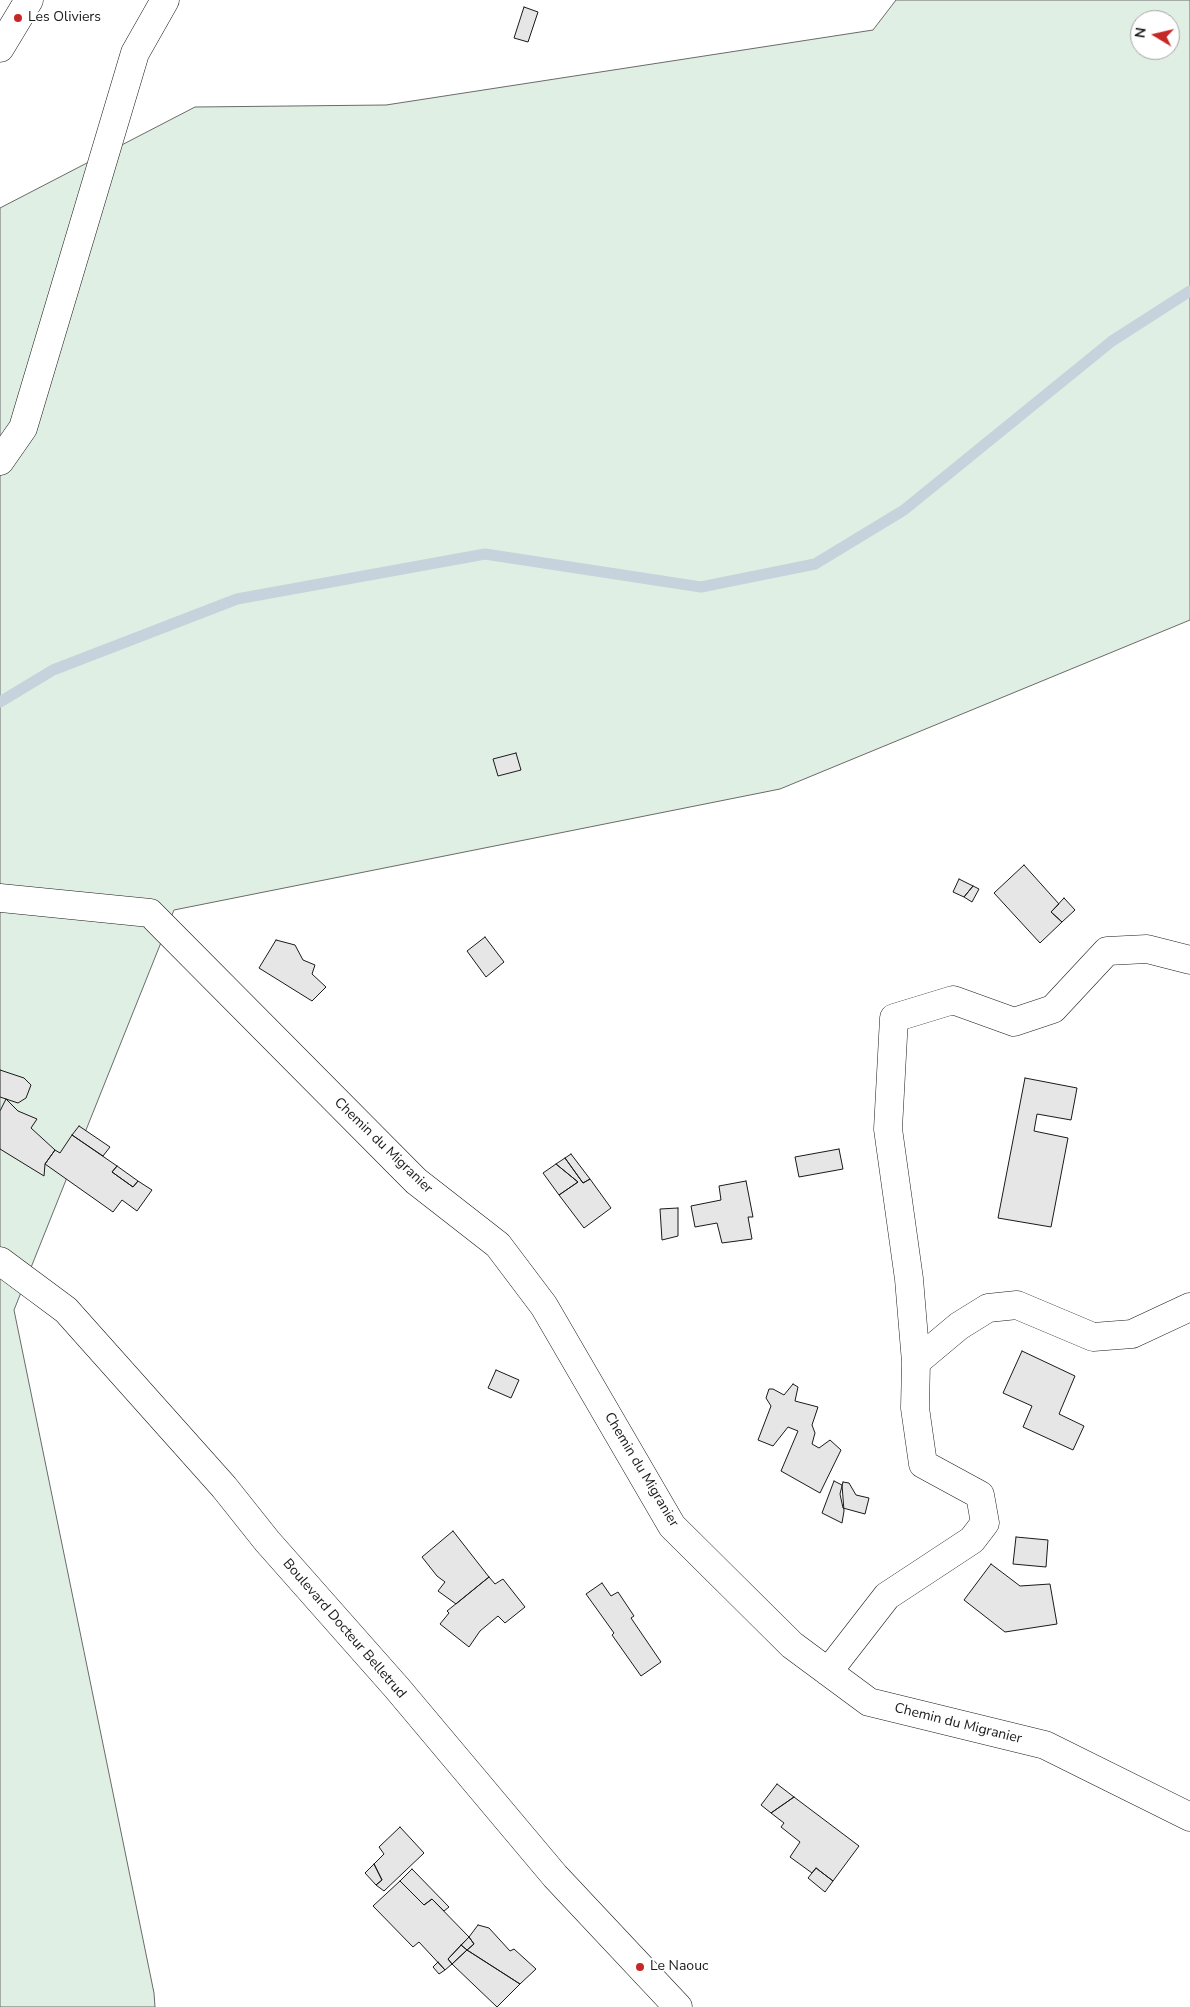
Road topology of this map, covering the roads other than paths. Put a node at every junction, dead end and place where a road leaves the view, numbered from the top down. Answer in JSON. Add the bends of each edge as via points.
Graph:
{"nodes":[{"id":1,"x":165,"y":0,"type":"edge"},
{"id":2,"x":16,"y":10,"type":"edge"},
{"id":3,"x":0,"y":48,"type":"edge"},
{"id":4,"x":0,"y":461,"type":"edge"},
{"id":5,"x":0,"y":898,"type":"edge"},
{"id":6,"x":1190,"y":960,"type":"edge"},
{"id":7,"x":0,"y":1261,"type":"edge"},
{"id":8,"x":1190,"y":1307,"type":"edge"},
{"id":9,"x":916,"y":1362,"type":"junction"},
{"id":10,"x":828,"y":1672,"type":"junction"},
{"id":11,"x":1190,"y":1817,"type":"edge"},
{"id":12,"x":678,"y":2007,"type":"edge"}],
"edges":[{"from":1,"to":4,"type":"street","via":[[135,53],[23,428]]},
{"from":2,"to":3,"type":"street"},
{"from":5,"to":10,"type":"street","name":"Chemin du Migranier","via":[[150,913],[416,1181],[498,1245],[544,1306],[672,1526],[792,1645]]},
{"from":6,"to":9,"type":"street","via":[[1147,949],[1107,951],[1053,1009],[1014,1022],[953,1000],[894,1018],[888,1129],[909,1279]]},
{"from":7,"to":12,"type":"street","name":"Boulevard Docteur Belletrud","via":[[66,1310],[224,1487],[555,1876]]},
{"from":8,"to":9,"type":"street","via":[[1132,1334],[1093,1337],[1017,1305],[988,1308],[959,1326]]},
{"from":9,"to":10,"type":"street","via":[[916,1408],[923,1464],[980,1495],[985,1523],[972,1540],[888,1596]]},
{"from":10,"to":11,"type":"street","name":"Chemin du Migranier","via":[[870,1702],[1045,1746]]}]}
